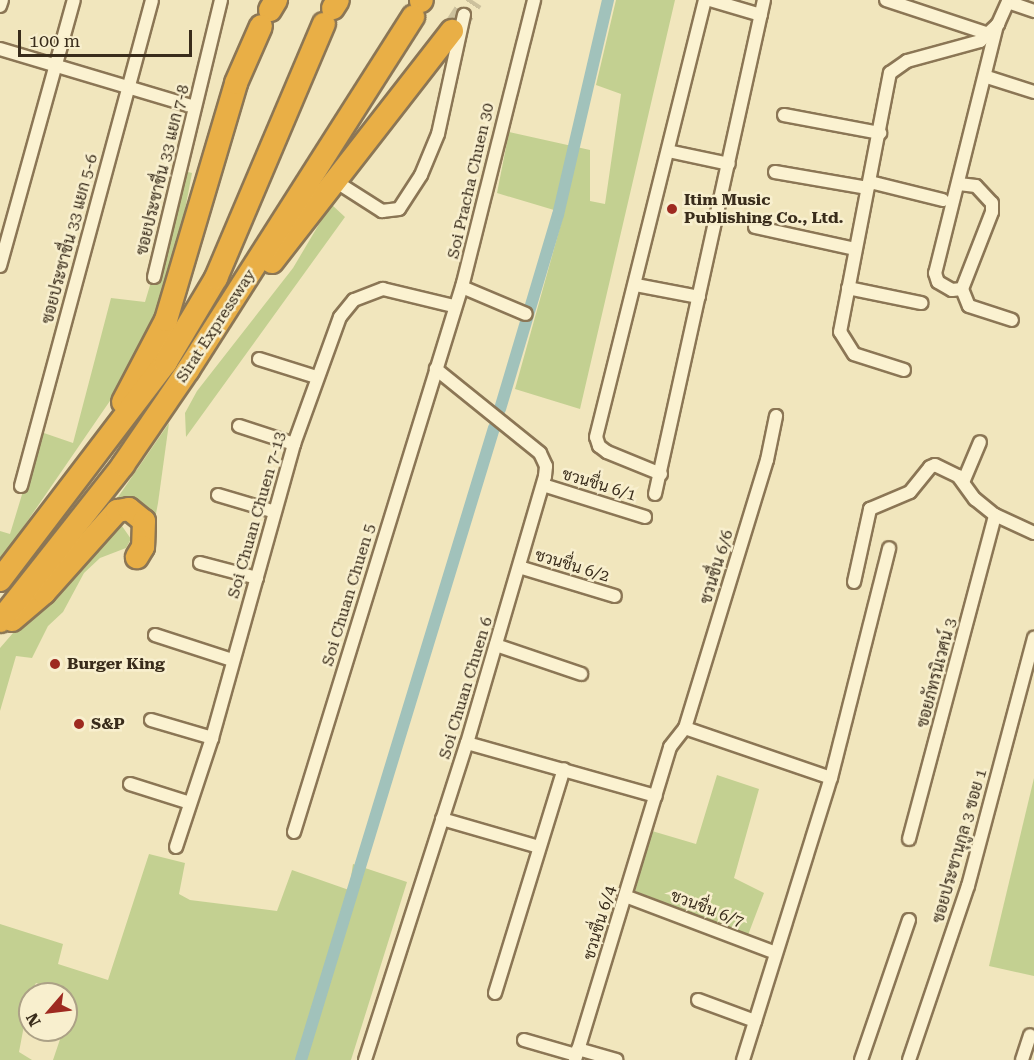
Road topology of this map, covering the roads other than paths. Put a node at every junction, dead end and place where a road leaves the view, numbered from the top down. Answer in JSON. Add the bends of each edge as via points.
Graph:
{"nodes":[{"id":1,"x":2,"y":0,"type":"edge"},
{"id":2,"x":74,"y":0,"type":"edge"},
{"id":3,"x":152,"y":0,"type":"edge"},
{"id":4,"x":221,"y":0,"type":"edge"},
{"id":5,"x":534,"y":0,"type":"edge"},
{"id":6,"x":705,"y":0,"type":"edge"},
{"id":7,"x":710,"y":0,"type":"edge"},
{"id":8,"x":764,"y":0,"type":"edge"},
{"id":9,"x":886,"y":0,"type":"edge"},
{"id":10,"x":1006,"y":1,"type":"edge"},
{"id":11,"x":0,"y":6,"type":"edge"},
{"id":12,"x":419,"y":6,"type":"edge"},
{"id":13,"x":332,"y":11,"type":"edge"},
{"id":14,"x":1034,"y":11,"type":"edge"},
{"id":15,"x":269,"y":12,"type":"edge"},
{"id":16,"x":761,"y":15,"type":"junction"},
{"id":17,"x":458,"y":23,"type":"joint"},
{"id":18,"x":993,"y":29,"type":"junction"},
{"id":19,"x":0,"y":49,"type":"edge"},
{"id":20,"x":56,"y":66,"type":"junction"},
{"id":21,"x":987,"y":77,"type":"junction"},
{"id":22,"x":128,"y":87,"type":"junction"},
{"id":23,"x":1034,"y":92,"type":"edge"},
{"id":24,"x":195,"y":107,"type":"junction"},
{"id":25,"x":784,"y":115,"type":"dead end"},
{"id":26,"x":880,"y":133,"type":"junction"},
{"id":27,"x":668,"y":151,"type":"junction"},
{"id":28,"x":729,"y":164,"type":"junction"},
{"id":29,"x":775,"y":172,"type":"dead end"},
{"id":30,"x":335,"y":181,"type":"junction"},
{"id":31,"x":959,"y":184,"type":"junction"},
{"id":32,"x":869,"y":185,"type":"junction"},
{"id":33,"x":943,"y":200,"type":"dead end"},
{"id":34,"x":755,"y":227,"type":"dead end"},
{"id":35,"x":855,"y":249,"type":"junction"},
{"id":36,"x":0,"y":266,"type":"edge"},
{"id":37,"x":154,"y":277,"type":"dead end"},
{"id":38,"x":636,"y":285,"type":"junction"},
{"id":39,"x":462,"y":287,"type":"junction"},
{"id":40,"x":849,"y":288,"type":"junction"},
{"id":41,"x":962,"y":289,"type":"junction"},
{"id":42,"x":699,"y":297,"type":"junction"},
{"id":43,"x":921,"y":303,"type":"dead end"},
{"id":44,"x":454,"y":306,"type":"junction"},
{"id":45,"x":526,"y":314,"type":"dead end"},
{"id":46,"x":1012,"y":320,"type":"dead end"},
{"id":47,"x":259,"y":359,"type":"dead end"},
{"id":48,"x":436,"y":369,"type":"junction"},
{"id":49,"x":188,"y":370,"type":"junction"},
{"id":50,"x":904,"y":370,"type":"dead end"},
{"id":51,"x":316,"y":377,"type":"junction"},
{"id":52,"x":776,"y":416,"type":"dead end"},
{"id":53,"x":239,"y":426,"type":"dead end"},
{"id":54,"x":980,"y":442,"type":"dead end"},
{"id":55,"x":294,"y":444,"type":"junction"},
{"id":56,"x":89,"y":467,"type":"junction"},
{"id":57,"x":661,"y":474,"type":"junction"},
{"id":58,"x":964,"y":480,"type":"junction"},
{"id":59,"x":543,"y":485,"type":"junction"},
{"id":60,"x":21,"y":486,"type":"dead end"},
{"id":61,"x":655,"y":494,"type":"dead end"},
{"id":62,"x":218,"y":495,"type":"dead end"},
{"id":63,"x":275,"y":513,"type":"junction"},
{"id":64,"x":995,"y":515,"type":"junction"},
{"id":65,"x":645,"y":517,"type":"dead end"},
{"id":66,"x":1034,"y":533,"type":"edge"},
{"id":67,"x":889,"y":549,"type":"dead end"},
{"id":68,"x":137,"y":557,"type":"dead end"},
{"id":69,"x":200,"y":563,"type":"dead end"},
{"id":70,"x":519,"y":567,"type":"junction"},
{"id":71,"x":257,"y":578,"type":"junction"},
{"id":72,"x":0,"y":580,"type":"edge"},
{"id":73,"x":854,"y":582,"type":"dead end"},
{"id":74,"x":615,"y":597,"type":"dead end"},
{"id":75,"x":0,"y":624,"type":"edge"},
{"id":76,"x":155,"y":635,"type":"dead end"},
{"id":77,"x":1034,"y":638,"type":"edge"},
{"id":78,"x":496,"y":645,"type":"junction"},
{"id":79,"x":232,"y":660,"type":"junction"},
{"id":80,"x":581,"y":674,"type":"dead end"},
{"id":81,"x":151,"y":720,"type":"dead end"},
{"id":82,"x":685,"y":728,"type":"junction"},
{"id":83,"x":212,"y":738,"type":"junction"},
{"id":84,"x":467,"y":743,"type":"junction"},
{"id":85,"x":564,"y":770,"type":"junction"},
{"id":86,"x":831,"y":778,"type":"junction"},
{"id":87,"x":130,"y":784,"type":"dead end"},
{"id":88,"x":656,"y":796,"type":"junction"},
{"id":89,"x":190,"y":803,"type":"junction"},
{"id":90,"x":442,"y":819,"type":"junction"},
{"id":91,"x":294,"y":832,"type":"dead end"},
{"id":92,"x":909,"y":839,"type":"dead end"},
{"id":93,"x":176,"y":847,"type":"dead end"},
{"id":94,"x":539,"y":847,"type":"junction"},
{"id":95,"x":625,"y":896,"type":"junction"},
{"id":96,"x":909,"y":920,"type":"dead end"},
{"id":97,"x":776,"y":953,"type":"junction"},
{"id":98,"x":495,"y":993,"type":"dead end"},
{"id":99,"x":698,"y":1000,"type":"dead end"},
{"id":100,"x":755,"y":1021,"type":"junction"},
{"id":101,"x":1030,"y":1035,"type":"dead end"},
{"id":102,"x":524,"y":1040,"type":"dead end"},
{"id":103,"x":576,"y":1055,"type":"edge"},
{"id":104,"x":365,"y":1060,"type":"edge"},
{"id":105,"x":616,"y":1060,"type":"edge"},
{"id":106,"x":743,"y":1060,"type":"edge"},
{"id":107,"x":861,"y":1060,"type":"edge"},
{"id":108,"x":909,"y":1060,"type":"edge"},
{"id":109,"x":1022,"y":1060,"type":"edge"}],
"edges":[{"from":1,"to":11,"type":"street"},
{"from":2,"to":20,"type":"street"},
{"from":3,"to":22,"type":"street","name":"ซอยประชาชื่น 33 แยก 5-6"},
{"from":4,"to":24,"type":"street","name":"ซอยประชาชื่น 33 แยก 7-8"},
{"from":5,"to":39,"type":"street","name":"Soi Pracha Chuen 30"},
{"from":6,"to":27,"type":"street"},
{"from":7,"to":16,"type":"street"},
{"from":8,"to":16,"type":"street"},
{"from":9,"to":18,"type":"street"},
{"from":10,"to":14,"type":"street"},
{"from":10,"to":18,"type":"street"},
{"from":12,"to":49,"type":"highway","name":"Sirat Expressway"},
{"from":13,"to":56,"type":"highway","name":"Sirat Expressway","via":[[216,278],[166,362]]},
{"from":15,"to":56,"type":"highway","via":[[236,83],[166,320]]},
{"from":16,"to":28,"type":"street"},
{"from":17,"to":30,"type":"highway"},
{"from":17,"to":30,"type":"street","via":[[438,134],[421,175],[399,209],[382,212]]},
{"from":18,"to":21,"type":"street"},
{"from":18,"to":26,"type":"street","via":[[973,45],[907,61],[890,73]]},
{"from":19,"to":20,"type":"street"},
{"from":20,"to":22,"type":"street"},
{"from":20,"to":36,"type":"street"},
{"from":21,"to":23,"type":"street"},
{"from":21,"to":31,"type":"street"},
{"from":22,"to":24,"type":"street"},
{"from":22,"to":60,"type":"street","name":"ซอยประชาชื่น 33 แยก 5-6"},
{"from":24,"to":37,"type":"street","name":"ซอยประชาชื่น 33 แยก 7-8"},
{"from":25,"to":26,"type":"street"},
{"from":26,"to":32,"type":"street"},
{"from":27,"to":28,"type":"street"},
{"from":27,"to":38,"type":"street"},
{"from":28,"to":42,"type":"street"},
{"from":29,"to":32,"type":"street"},
{"from":30,"to":49,"type":"highway"},
{"from":31,"to":41,"type":"street","via":[[935,273],[938,282],[952,290]]},
{"from":31,"to":41,"type":"street","via":[[976,186],[992,203]]},
{"from":32,"to":33,"type":"street"},
{"from":32,"to":35,"type":"street"},
{"from":34,"to":35,"type":"street"},
{"from":35,"to":40,"type":"street"},
{"from":38,"to":42,"type":"street"},
{"from":38,"to":57,"type":"street","via":[[596,437],[607,452]]},
{"from":39,"to":44,"type":"street","name":"Soi Pracha Chuen 30"},
{"from":39,"to":45,"type":"street"},
{"from":40,"to":43,"type":"street"},
{"from":40,"to":50,"type":"street","via":[[840,332],[854,354]]},
{"from":41,"to":46,"type":"street","via":[[969,306]]},
{"from":42,"to":57,"type":"street"},
{"from":44,"to":48,"type":"street","name":"Soi Pracha Chuen 30"},
{"from":44,"to":51,"type":"street","name":"Soi Chuan Chuen 7-13","via":[[393,290],[364,294],[345,307]]},
{"from":47,"to":51,"type":"street"},
{"from":48,"to":59,"type":"street","name":"Soi Chuan Chuen 6","via":[[540,453],[546,466]]},
{"from":48,"to":91,"type":"street","name":"Soi Chuan Chuen 5"},
{"from":49,"to":75,"type":"highway","name":"Sirat Expressway","via":[[123,465]]},
{"from":51,"to":55,"type":"street","name":"Soi Chuan Chuen 7-13"},
{"from":52,"to":82,"type":"street","name":"ชวนชื่น 6/6","via":[[767,460]]},
{"from":53,"to":55,"type":"street"},
{"from":54,"to":58,"type":"street"},
{"from":55,"to":63,"type":"street","name":"Soi Chuan Chuen 7-13"},
{"from":56,"to":72,"type":"highway","name":"Sirat Expressway"},
{"from":57,"to":61,"type":"street"},
{"from":58,"to":64,"type":"street","via":[[975,499]]},
{"from":58,"to":73,"type":"street","via":[[945,469],[930,467],[910,492],[870,509]]},
{"from":59,"to":65,"type":"street","name":"ชวนชื่น 6/1"},
{"from":59,"to":70,"type":"street","name":"Soi Chuan Chuen 6"},
{"from":62,"to":63,"type":"street"},
{"from":63,"to":71,"type":"street","name":"Soi Chuan Chuen 7-13"},
{"from":64,"to":66,"type":"street"},
{"from":64,"to":92,"type":"street","name":"ซอยภัทรนิเวศน์ 3"},
{"from":67,"to":86,"type":"street"},
{"from":68,"to":75,"type":"highway","via":[[143,548],[144,521],[129,509],[117,511],[44,593],[21,615]]},
{"from":69,"to":71,"type":"street"},
{"from":70,"to":74,"type":"street","name":"ชวนชื่น 6/2"},
{"from":70,"to":78,"type":"street","name":"Soi Chuan Chuen 6"},
{"from":71,"to":79,"type":"street","name":"Soi Chuan Chuen 7-13"},
{"from":76,"to":79,"type":"street"},
{"from":77,"to":108,"type":"street","name":"ซอยประชานุกูล 3 ซอย 1","via":[[968,886]]},
{"from":78,"to":80,"type":"street"},
{"from":78,"to":84,"type":"street","name":"Soi Chuan Chuen 6"},
{"from":79,"to":83,"type":"street","name":"Soi Chuan Chuen 7-13"},
{"from":81,"to":83,"type":"street"},
{"from":82,"to":86,"type":"street"},
{"from":82,"to":88,"type":"street","name":"ชวนชื่น 6/4","via":[[670,747]]},
{"from":83,"to":89,"type":"street","name":"Soi Chuan Chuen 7-13"},
{"from":84,"to":85,"type":"street"},
{"from":84,"to":90,"type":"street","name":"Soi Chuan Chuen 6"},
{"from":85,"to":88,"type":"street"},
{"from":85,"to":94,"type":"street"},
{"from":86,"to":97,"type":"street"},
{"from":87,"to":89,"type":"street"},
{"from":88,"to":95,"type":"street","name":"ชวนชื่น 6/4"},
{"from":89,"to":93,"type":"street","name":"Soi Chuan Chuen 7-13"},
{"from":90,"to":94,"type":"street"},
{"from":90,"to":104,"type":"street","name":"Soi Chuan Chuen 6"},
{"from":94,"to":98,"type":"street"},
{"from":95,"to":97,"type":"street","name":"ชวนชื่น 6/7"},
{"from":95,"to":103,"type":"street","name":"ชวนชื่น 6/4"},
{"from":96,"to":107,"type":"street"},
{"from":97,"to":100,"type":"street"},
{"from":99,"to":100,"type":"street"},
{"from":100,"to":106,"type":"street"},
{"from":101,"to":109,"type":"street"},
{"from":102,"to":103,"type":"street"},
{"from":103,"to":105,"type":"street"}]}
